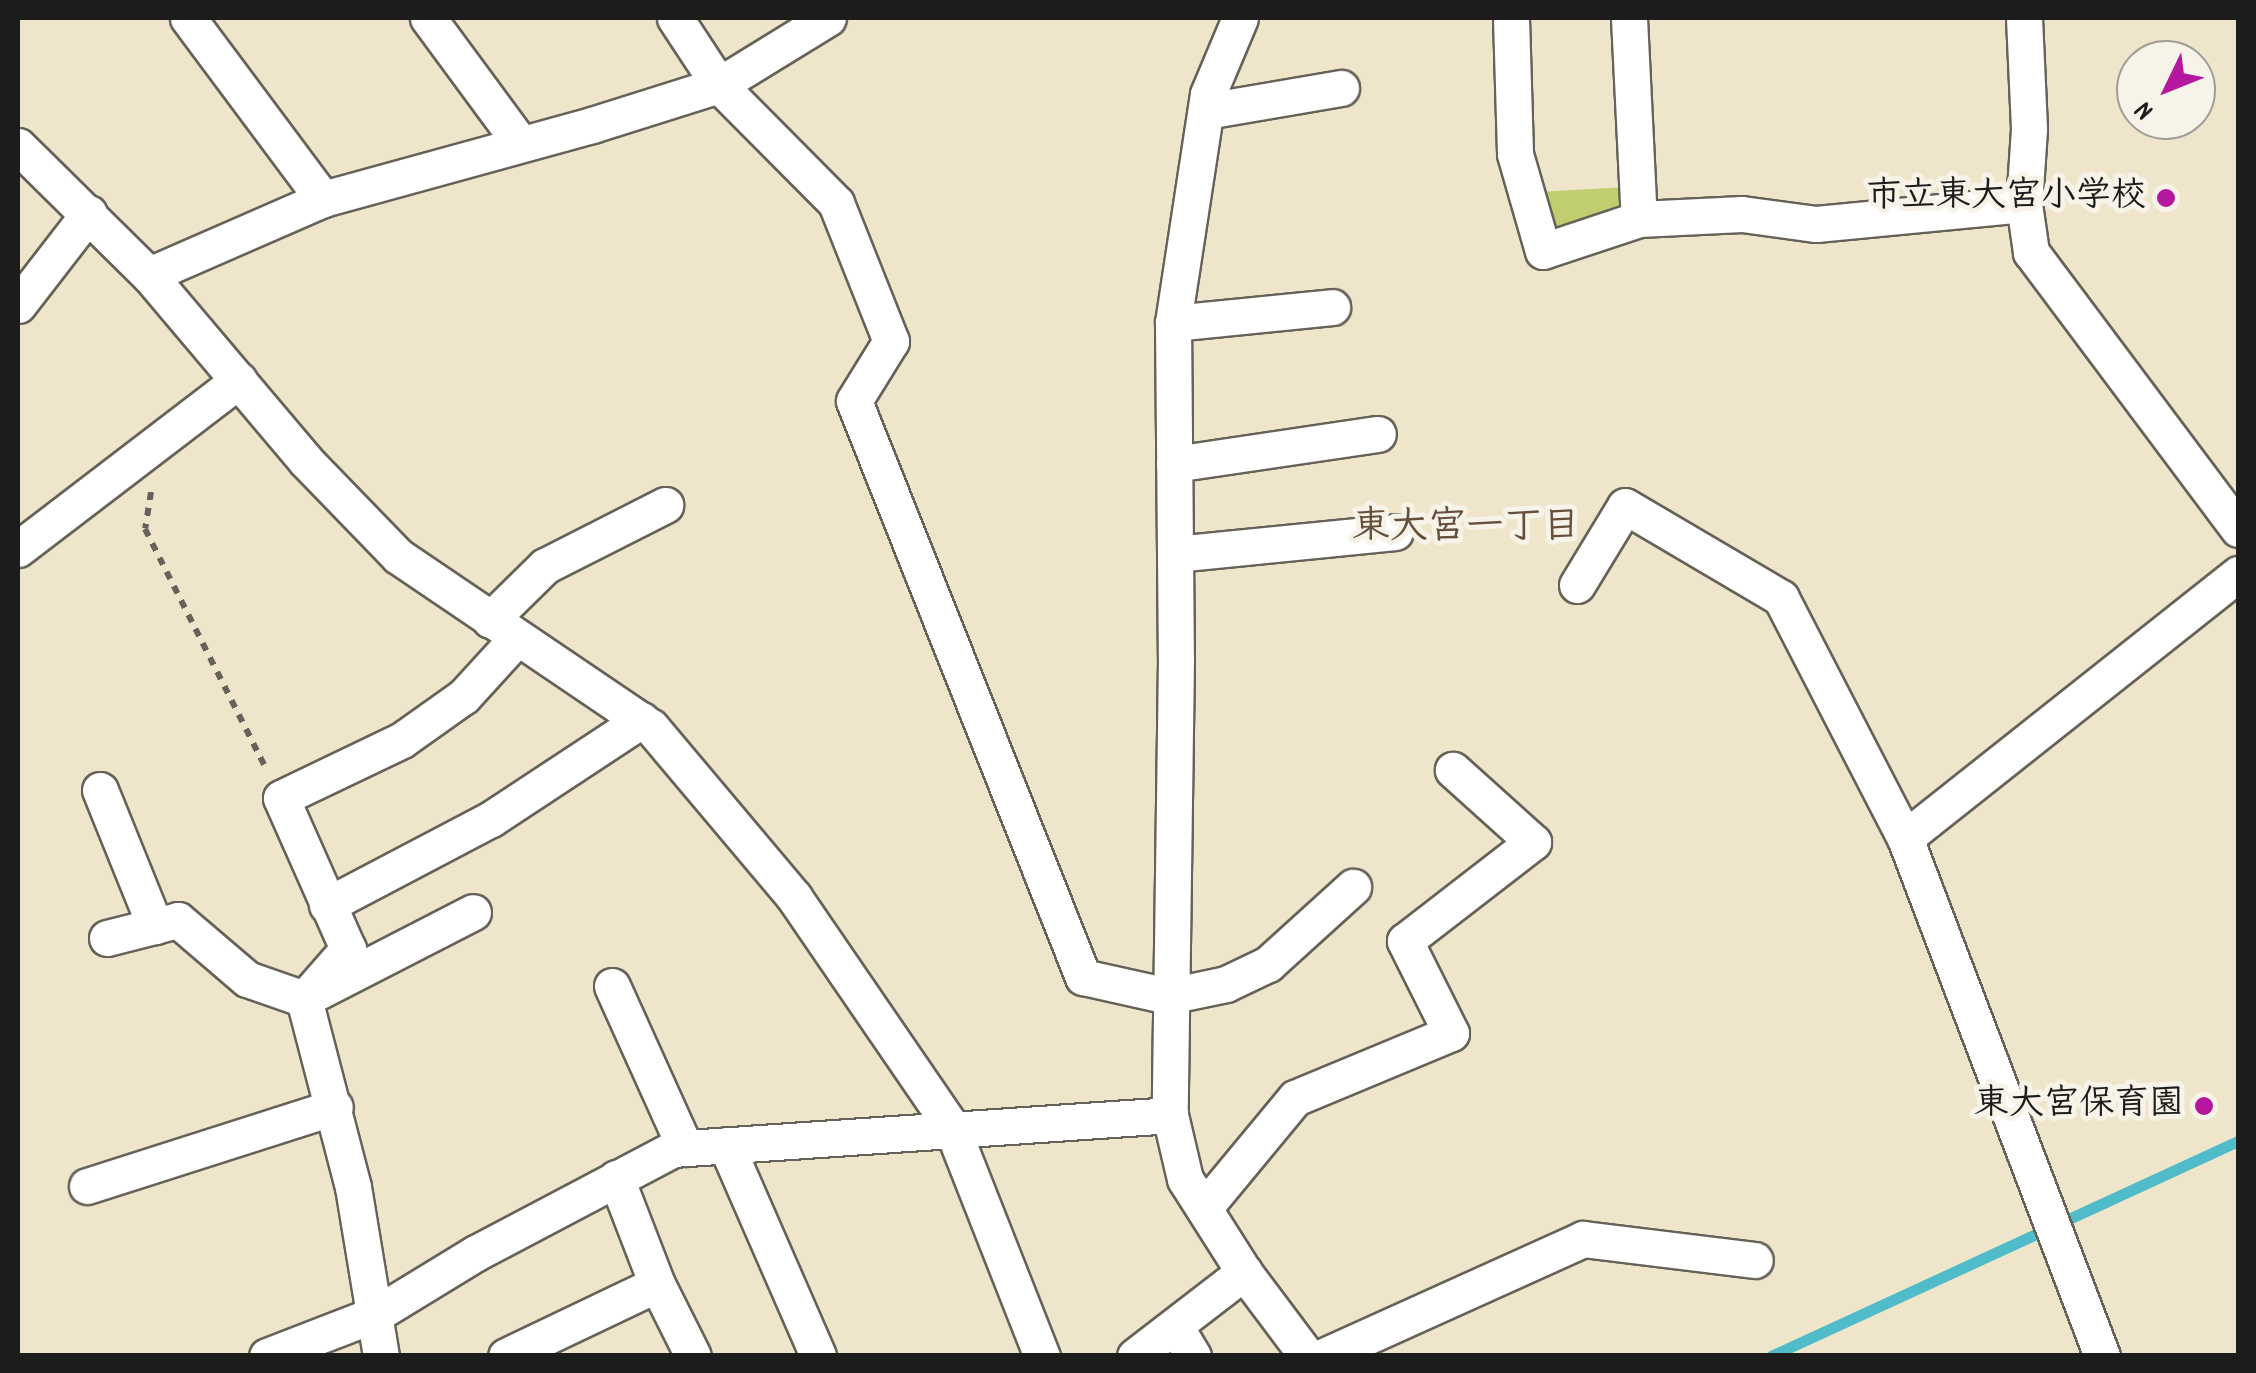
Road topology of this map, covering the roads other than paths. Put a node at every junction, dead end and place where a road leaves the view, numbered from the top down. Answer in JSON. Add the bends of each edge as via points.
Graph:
{"nodes":[{"id":1,"x":188,"y":18,"type":"edge"},
{"id":2,"x":428,"y":18,"type":"edge"},
{"id":3,"x":675,"y":18,"type":"edge"},
{"id":4,"x":828,"y":18,"type":"edge"},
{"id":5,"x":1240,"y":18,"type":"edge"},
{"id":6,"x":1511,"y":18,"type":"edge"},
{"id":7,"x":1629,"y":18,"type":"edge"},
{"id":8,"x":2024,"y":18,"type":"edge"},
{"id":9,"x":719,"y":85,"type":"junction"},
{"id":10,"x":1341,"y":88,"type":"dead end"},
{"id":11,"x":1206,"y":111,"type":"junction"},
{"id":12,"x":520,"y":142,"type":"junction"},
{"id":13,"x":18,"y":146,"type":"edge"},
{"id":14,"x":323,"y":199,"type":"junction"},
{"id":15,"x":2024,"y":204,"type":"junction"},
{"id":16,"x":89,"y":213,"type":"junction"},
{"id":17,"x":1639,"y":219,"type":"junction"},
{"id":18,"x":149,"y":274,"type":"junction"},
{"id":19,"x":18,"y":305,"type":"edge"},
{"id":20,"x":1332,"y":307,"type":"dead end"},
{"id":21,"x":1173,"y":324,"type":"junction"},
{"id":22,"x":239,"y":380,"type":"junction"},
{"id":23,"x":1378,"y":434,"type":"dead end"},
{"id":24,"x":1174,"y":464,"type":"junction"},
{"id":25,"x":665,"y":504,"type":"dead end"},
{"id":26,"x":2238,"y":528,"type":"edge"},
{"id":27,"x":1395,"y":532,"type":"dead end"},
{"id":28,"x":18,"y":549,"type":"edge"},
{"id":29,"x":1175,"y":554,"type":"junction"},
{"id":30,"x":2238,"y":574,"type":"edge"},
{"id":31,"x":1577,"y":586,"type":"dead end"},
{"id":32,"x":504,"y":629,"type":"junction"},
{"id":33,"x":641,"y":720,"type":"junction"},
{"id":34,"x":1453,"y":770,"type":"dead end"},
{"id":35,"x":100,"y":790,"type":"dead end"},
{"id":36,"x":1905,"y":838,"type":"junction"},
{"id":37,"x":1352,"y":887,"type":"dead end"},
{"id":38,"x":328,"y":904,"type":"junction"},
{"id":39,"x":473,"y":912,"type":"dead end"},
{"id":40,"x":155,"y":926,"type":"junction"},
{"id":41,"x":108,"y":938,"type":"dead end"},
{"id":42,"x":612,"y":986,"type":"dead end"},
{"id":43,"x":1169,"y":996,"type":"junction"},
{"id":44,"x":304,"y":999,"type":"junction"},
{"id":45,"x":335,"y":1107,"type":"junction"},
{"id":46,"x":1170,"y":1115,"type":"junction"},
{"id":47,"x":952,"y":1128,"type":"junction"},
{"id":48,"x":726,"y":1145,"type":"junction"},
{"id":49,"x":684,"y":1148,"type":"junction"},
{"id":50,"x":616,"y":1178,"type":"junction"},
{"id":51,"x":87,"y":1186,"type":"dead end"},
{"id":52,"x":1204,"y":1208,"type":"junction"},
{"id":53,"x":1755,"y":1260,"type":"dead end"},
{"id":54,"x":1244,"y":1272,"type":"junction"},
{"id":55,"x":657,"y":1284,"type":"junction"},
{"id":56,"x":376,"y":1314,"type":"junction"},
{"id":57,"x":1184,"y":1341,"type":"edge"},
{"id":58,"x":268,"y":1356,"type":"edge"},
{"id":59,"x":381,"y":1356,"type":"edge"},
{"id":60,"x":506,"y":1356,"type":"edge"},
{"id":61,"x":692,"y":1356,"type":"edge"},
{"id":62,"x":818,"y":1356,"type":"edge"},
{"id":63,"x":1042,"y":1356,"type":"edge"},
{"id":64,"x":1135,"y":1356,"type":"edge"},
{"id":65,"x":1307,"y":1356,"type":"edge"},
{"id":66,"x":1324,"y":1356,"type":"edge"},
{"id":67,"x":2102,"y":1356,"type":"edge"}],
"edges":[{"from":1,"to":14,"type":"street"},
{"from":2,"to":12,"type":"street"},
{"from":3,"to":9,"type":"street"},
{"from":4,"to":9,"type":"street"},
{"from":5,"to":11,"type":"street"},
{"from":6,"to":17,"type":"street","via":[[1515,154],[1543,250]]},
{"from":7,"to":17,"type":"street"},
{"from":8,"to":15,"type":"street"},
{"from":9,"to":12,"type":"street"},
{"from":9,"to":43,"type":"street","via":[[836,203],[891,341],[854,402],[1083,977]]},
{"from":10,"to":11,"type":"street"},
{"from":11,"to":21,"type":"street"},
{"from":12,"to":14,"type":"street"},
{"from":13,"to":16,"type":"street"},
{"from":14,"to":18,"type":"street"},
{"from":15,"to":17,"type":"street","via":[[1816,224],[1742,214]]},
{"from":15,"to":26,"type":"street","via":[[2031,252]]},
{"from":16,"to":18,"type":"street"},
{"from":16,"to":19,"type":"street"},
{"from":18,"to":22,"type":"street"},
{"from":20,"to":21,"type":"street"},
{"from":21,"to":24,"type":"street"},
{"from":22,"to":28,"type":"street"},
{"from":22,"to":32,"type":"street","via":[[398,556]]},
{"from":23,"to":24,"type":"street"},
{"from":24,"to":29,"type":"street"},
{"from":25,"to":32,"type":"street","via":[[544,566]]},
{"from":27,"to":29,"type":"street"},
{"from":29,"to":43,"type":"street"},
{"from":30,"to":36,"type":"street"},
{"from":31,"to":36,"type":"street","via":[[1626,506],[1781,598]]},
{"from":32,"to":33,"type":"street"},
{"from":32,"to":38,"type":"street","via":[[464,696],[402,740],[282,798]]},
{"from":33,"to":38,"type":"street","via":[[491,819]]},
{"from":33,"to":47,"type":"street","via":[[794,897]]},
{"from":34,"to":52,"type":"street","via":[[1533,842],[1404,941],[1451,1033],[1295,1098]]},
{"from":35,"to":40,"type":"street"},
{"from":36,"to":67,"type":"street"},
{"from":37,"to":43,"type":"street","via":[[1268,964],[1226,984]]},
{"from":38,"to":44,"type":"street","via":[[348,949]]},
{"from":39,"to":44,"type":"street"},
{"from":40,"to":41,"type":"street"},
{"from":40,"to":44,"type":"street","via":[[178,920],[247,979]]},
{"from":42,"to":49,"type":"street"},
{"from":43,"to":46,"type":"street"},
{"from":44,"to":45,"type":"street"},
{"from":45,"to":51,"type":"street"},
{"from":45,"to":56,"type":"street"},
{"from":46,"to":47,"type":"street"},
{"from":46,"to":52,"type":"street","via":[[1186,1179]]},
{"from":47,"to":48,"type":"street"},
{"from":47,"to":63,"type":"street"},
{"from":48,"to":49,"type":"street"},
{"from":48,"to":62,"type":"street"},
{"from":49,"to":50,"type":"street"},
{"from":50,"to":55,"type":"street"},
{"from":50,"to":56,"type":"street"},
{"from":52,"to":54,"type":"street"},
{"from":53,"to":66,"type":"street","via":[[1583,1239]]},
{"from":54,"to":57,"type":"street"},
{"from":54,"to":65,"type":"street"},
{"from":55,"to":60,"type":"street"},
{"from":55,"to":61,"type":"street"},
{"from":56,"to":58,"type":"street"},
{"from":56,"to":59,"type":"street"},
{"from":57,"to":64,"type":"street"}]}
